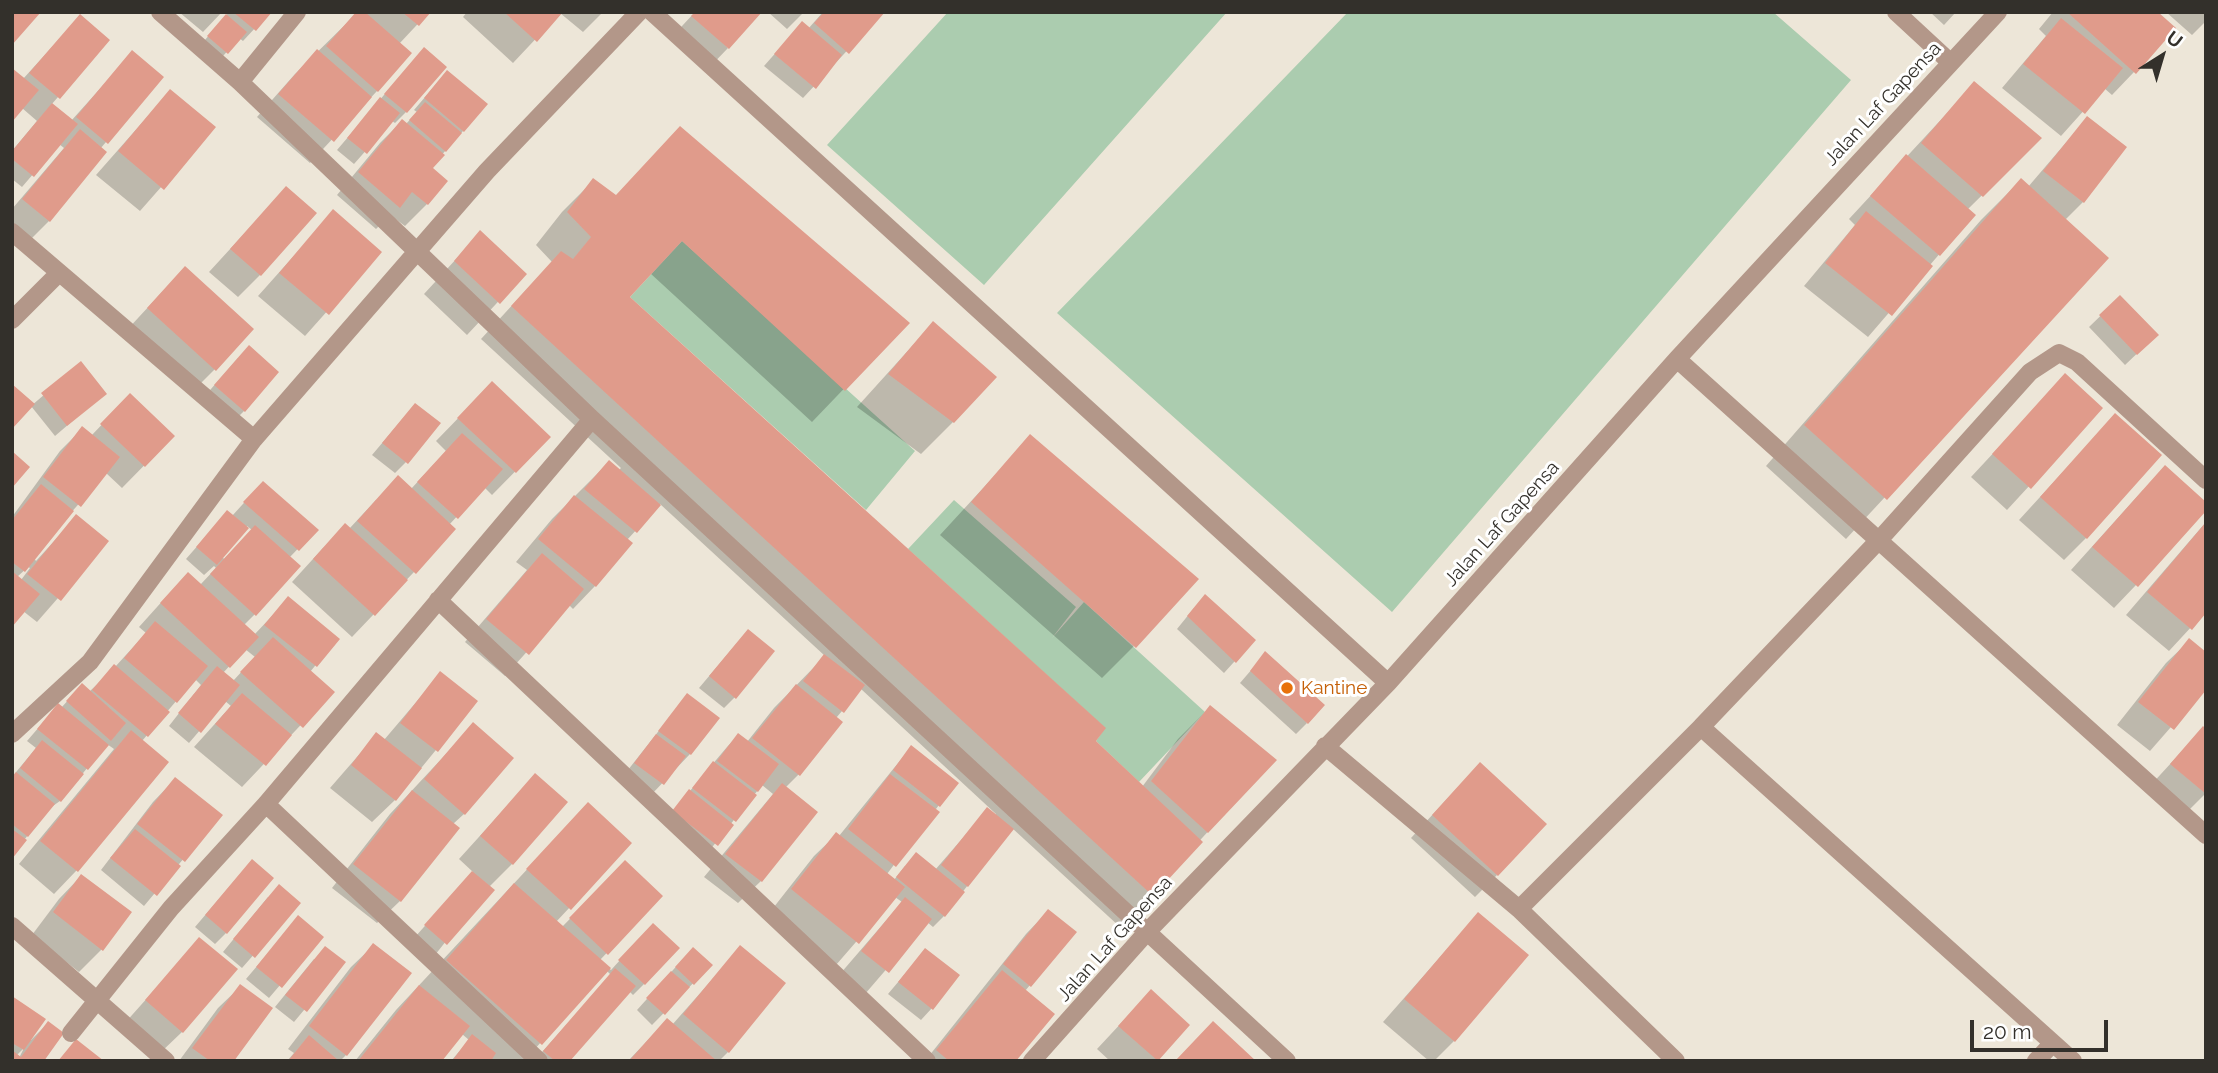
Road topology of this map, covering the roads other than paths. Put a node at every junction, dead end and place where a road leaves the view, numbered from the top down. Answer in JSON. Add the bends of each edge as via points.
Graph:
{"nodes":[{"id":1,"x":160,"y":12,"type":"edge"},
{"id":2,"x":297,"y":12,"type":"edge"},
{"id":3,"x":639,"y":12,"type":"edge"},
{"id":4,"x":652,"y":12,"type":"edge"},
{"id":5,"x":1896,"y":12,"type":"edge"},
{"id":6,"x":1998,"y":12,"type":"edge"},
{"id":7,"x":1950,"y":62,"type":"junction"},
{"id":8,"x":240,"y":82,"type":"junction"},
{"id":9,"x":12,"y":232,"type":"edge"},
{"id":10,"x":416,"y":254,"type":"junction"},
{"id":11,"x":59,"y":273,"type":"junction"},
{"id":12,"x":12,"y":320,"type":"edge"},
{"id":13,"x":1677,"y":359,"type":"junction"},
{"id":14,"x":592,"y":419,"type":"junction"},
{"id":15,"x":254,"y":439,"type":"junction"},
{"id":16,"x":2206,"y":480,"type":"edge"},
{"id":17,"x":1881,"y":539,"type":"junction"},
{"id":18,"x":438,"y":600,"type":"junction"},
{"id":19,"x":1388,"y":683,"type":"junction"},
{"id":20,"x":1701,"y":727,"type":"junction"},
{"id":21,"x":12,"y":734,"type":"edge"},
{"id":22,"x":1325,"y":746,"type":"junction"},
{"id":23,"x":266,"y":804,"type":"junction"},
{"id":24,"x":2206,"y":835,"type":"edge"},
{"id":25,"x":1519,"y":909,"type":"junction"},
{"id":26,"x":12,"y":926,"type":"edge"},
{"id":27,"x":1147,"y":932,"type":"junction"},
{"id":28,"x":98,"y":1001,"type":"junction"},
{"id":29,"x":71,"y":1033,"type":"dead end"},
{"id":30,"x":2053,"y":1043,"type":"junction"},
{"id":31,"x":166,"y":1061,"type":"edge"},
{"id":32,"x":539,"y":1061,"type":"edge"},
{"id":33,"x":927,"y":1061,"type":"edge"},
{"id":34,"x":1032,"y":1061,"type":"edge"},
{"id":35,"x":1287,"y":1061,"type":"edge"},
{"id":36,"x":1676,"y":1061,"type":"edge"},
{"id":37,"x":2036,"y":1061,"type":"edge"},
{"id":38,"x":2073,"y":1061,"type":"edge"}],
"edges":[{"from":1,"to":8,"type":"street"},
{"from":2,"to":8,"type":"street"},
{"from":3,"to":10,"type":"street"},
{"from":4,"to":19,"type":"street"},
{"from":5,"to":7,"type":"street"},
{"from":6,"to":7,"type":"street","name":"Jalan Laf Gapensa"},
{"from":7,"to":13,"type":"street","name":"Jalan Laf Gapensa"},
{"from":8,"to":10,"type":"street"},
{"from":9,"to":11,"type":"street"},
{"from":10,"to":14,"type":"street"},
{"from":10,"to":15,"type":"street"},
{"from":11,"to":12,"type":"street"},
{"from":11,"to":15,"type":"street"},
{"from":13,"to":17,"type":"street"},
{"from":13,"to":19,"type":"street","name":"Jalan Laf Gapensa"},
{"from":14,"to":18,"type":"street"},
{"from":14,"to":27,"type":"street"},
{"from":15,"to":21,"type":"street","via":[[90,662]]},
{"from":16,"to":17,"type":"street","via":[[2077,362],[2059,353],[2029,372]]},
{"from":17,"to":20,"type":"street"},
{"from":17,"to":24,"type":"street"},
{"from":18,"to":23,"type":"street"},
{"from":18,"to":33,"type":"street"},
{"from":19,"to":22,"type":"street","name":"Jalan Laf Gapensa"},
{"from":20,"to":25,"type":"street"},
{"from":20,"to":30,"type":"street"},
{"from":22,"to":25,"type":"street"},
{"from":22,"to":27,"type":"street","name":"Jalan Laf Gapensa"},
{"from":23,"to":28,"type":"street","via":[[172,908]]},
{"from":23,"to":32,"type":"street"},
{"from":25,"to":36,"type":"street"},
{"from":26,"to":28,"type":"street"},
{"from":27,"to":34,"type":"street","name":"Jalan Laf Gapensa"},
{"from":27,"to":35,"type":"street"},
{"from":28,"to":29,"type":"street"},
{"from":28,"to":31,"type":"street"},
{"from":30,"to":37,"type":"street"},
{"from":30,"to":38,"type":"street"}]}
